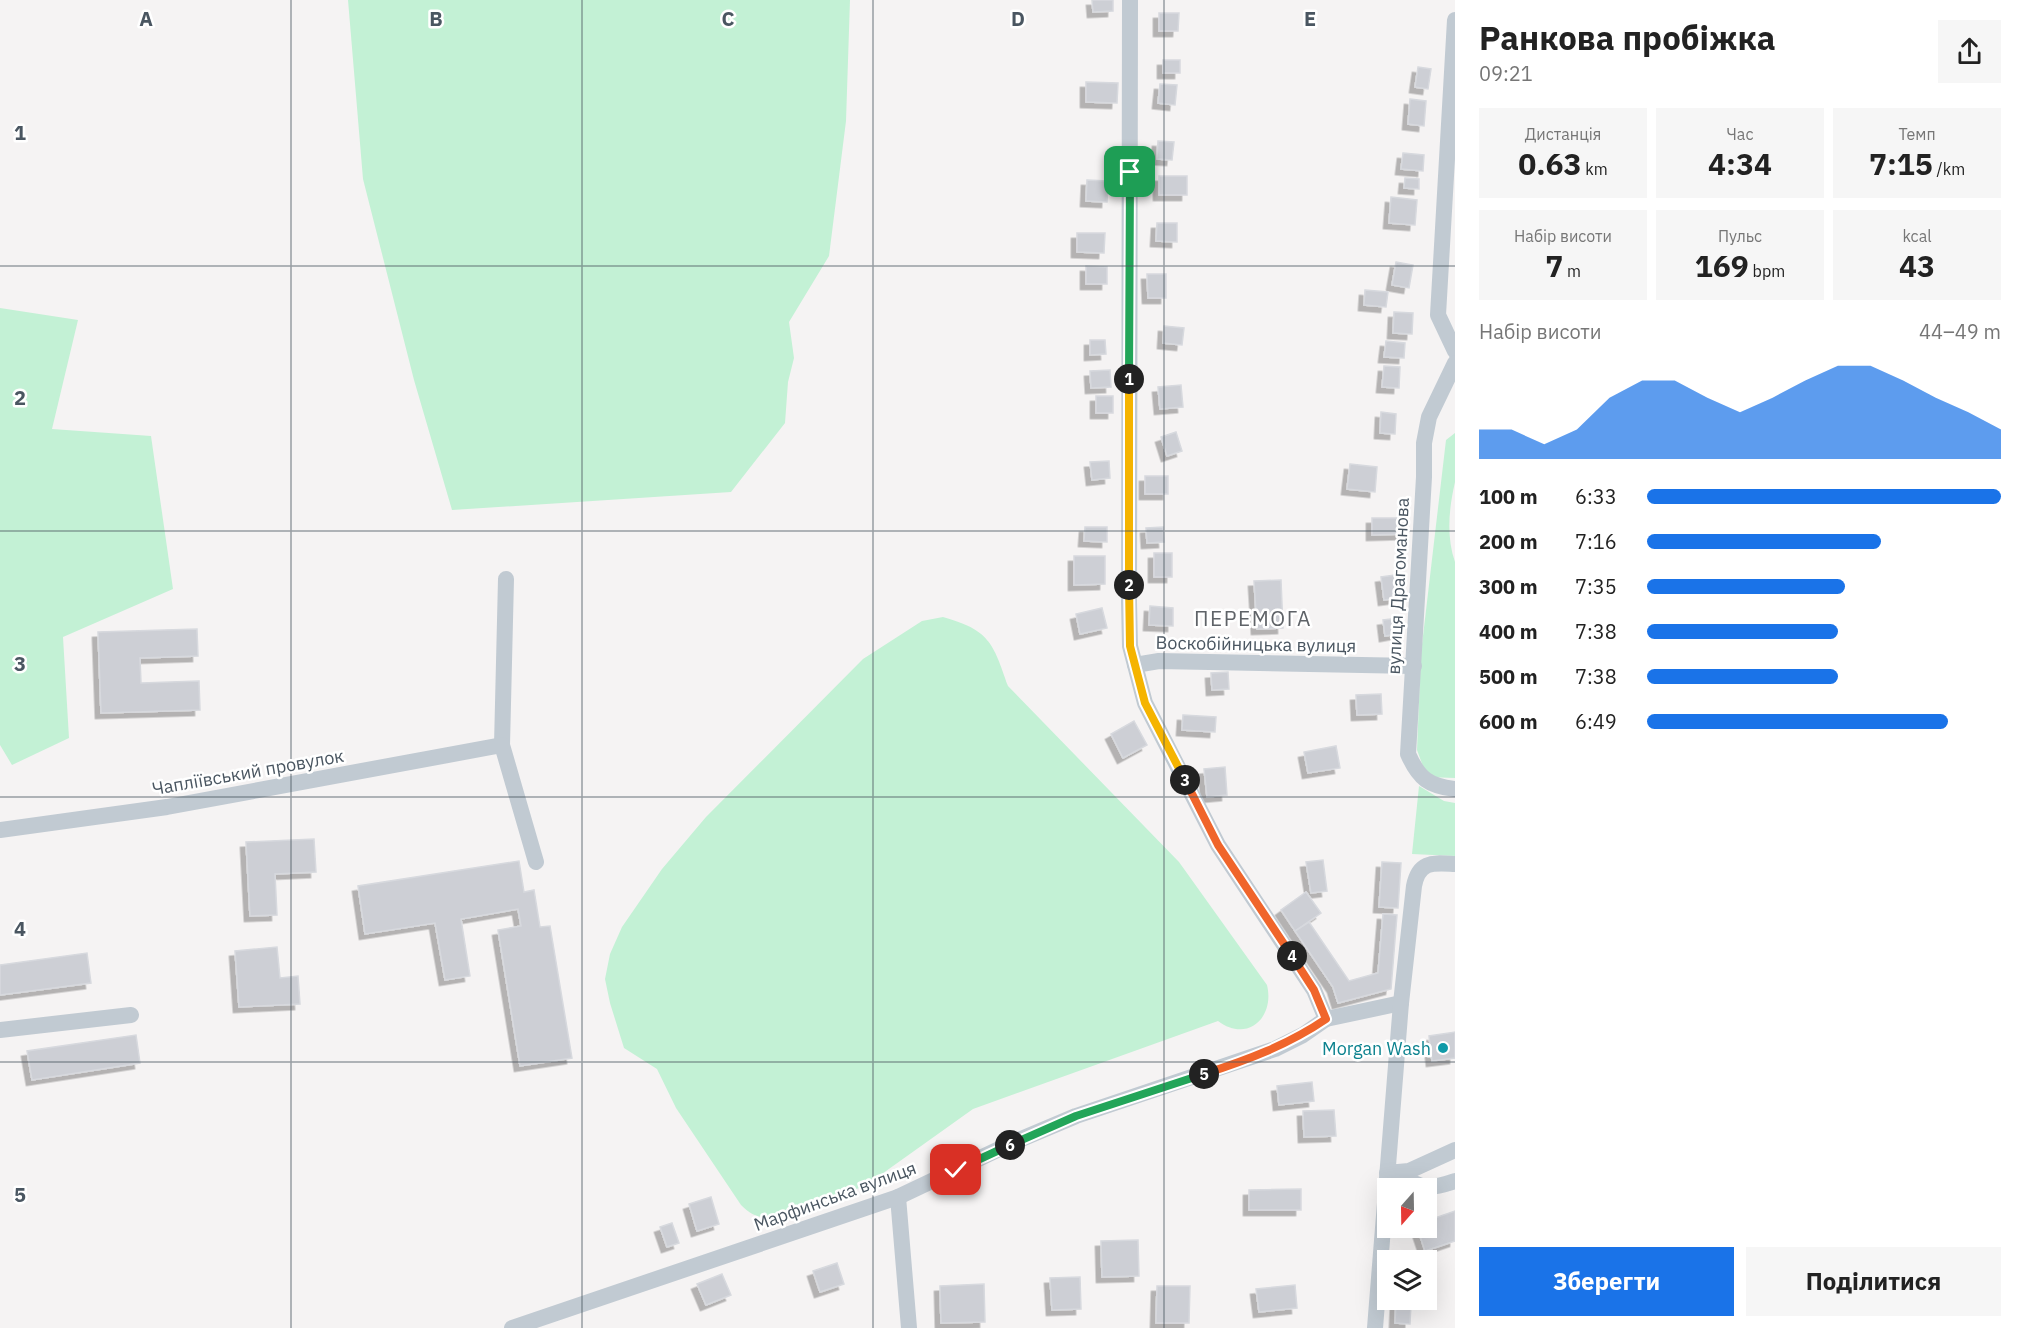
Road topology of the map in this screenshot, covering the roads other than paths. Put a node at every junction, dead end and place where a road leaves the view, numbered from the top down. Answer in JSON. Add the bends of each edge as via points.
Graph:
{"nodes":[{"id":1,"x":1130,"y":0,"type":"edge"},
{"id":2,"x":1455,"y":20,"type":"edge"},
{"id":3,"x":1455,"y":351,"type":"edge"},
{"id":4,"x":1455,"y":363,"type":"edge"},
{"id":5,"x":506,"y":579,"type":"dead end"},
{"id":6,"x":1135,"y":665,"type":"junction"},
{"id":7,"x":1414,"y":666,"type":"junction"},
{"id":8,"x":502,"y":746,"type":"junction"},
{"id":9,"x":1455,"y":789,"type":"edge"},
{"id":10,"x":0,"y":830,"type":"edge"},
{"id":11,"x":536,"y":862,"type":"dead end"},
{"id":12,"x":1455,"y":864,"type":"edge"},
{"id":13,"x":1401,"y":1003,"type":"junction"},
{"id":14,"x":131,"y":1015,"type":"dead end"},
{"id":15,"x":1326,"y":1019,"type":"junction"},
{"id":16,"x":0,"y":1030,"type":"edge"},
{"id":17,"x":1455,"y":1150,"type":"edge"},
{"id":18,"x":1391,"y":1173,"type":"junction"},
{"id":19,"x":1455,"y":1181,"type":"edge"},
{"id":20,"x":898,"y":1197,"type":"junction"},
{"id":21,"x":512,"y":1328,"type":"edge"},
{"id":22,"x":909,"y":1328,"type":"edge"},
{"id":23,"x":1375,"y":1328,"type":"edge"}],
"edges":[{"from":1,"to":6,"type":"street","name":"Воскобійницька вулиця","via":[[1129,602],[1130,646]]},
{"from":2,"to":3,"type":"street","via":[[1438,315]]},
{"from":4,"to":7,"type":"street","name":"вулиця Драгоманова","via":[[1430,417],[1424,444]]},
{"from":5,"to":8,"type":"street"},
{"from":6,"to":7,"type":"street","name":"Воскобійницька вулиця","via":[[1159,661]]},
{"from":6,"to":15,"type":"street","name":"Воскобійницька вулиця","via":[[1145,703],[1218,845],[1314,990]]},
{"from":7,"to":9,"type":"street","name":"вулиця Драгоманова","via":[[1408,754],[1425,779],[1438,787]]},
{"from":8,"to":10,"type":"street","name":"Чапліївський провулок","via":[[167,807]]},
{"from":8,"to":11,"type":"street"},
{"from":12,"to":13,"type":"street","via":[[1429,864],[1416,876]]},
{"from":13,"to":15,"type":"street","name":"Марфинська вулиця"},
{"from":13,"to":18,"type":"street"},
{"from":14,"to":16,"type":"street"},
{"from":15,"to":20,"type":"street","name":"Марфинська вулиця","via":[[1275,1049],[1076,1116]]},
{"from":17,"to":18,"type":"street","via":[[1409,1171]]},
{"from":18,"to":19,"type":"street","via":[[1425,1187],[1437,1188]]},
{"from":18,"to":23,"type":"street"},
{"from":20,"to":21,"type":"street","name":"Марфинська вулиця"},
{"from":20,"to":22,"type":"street"}]}
